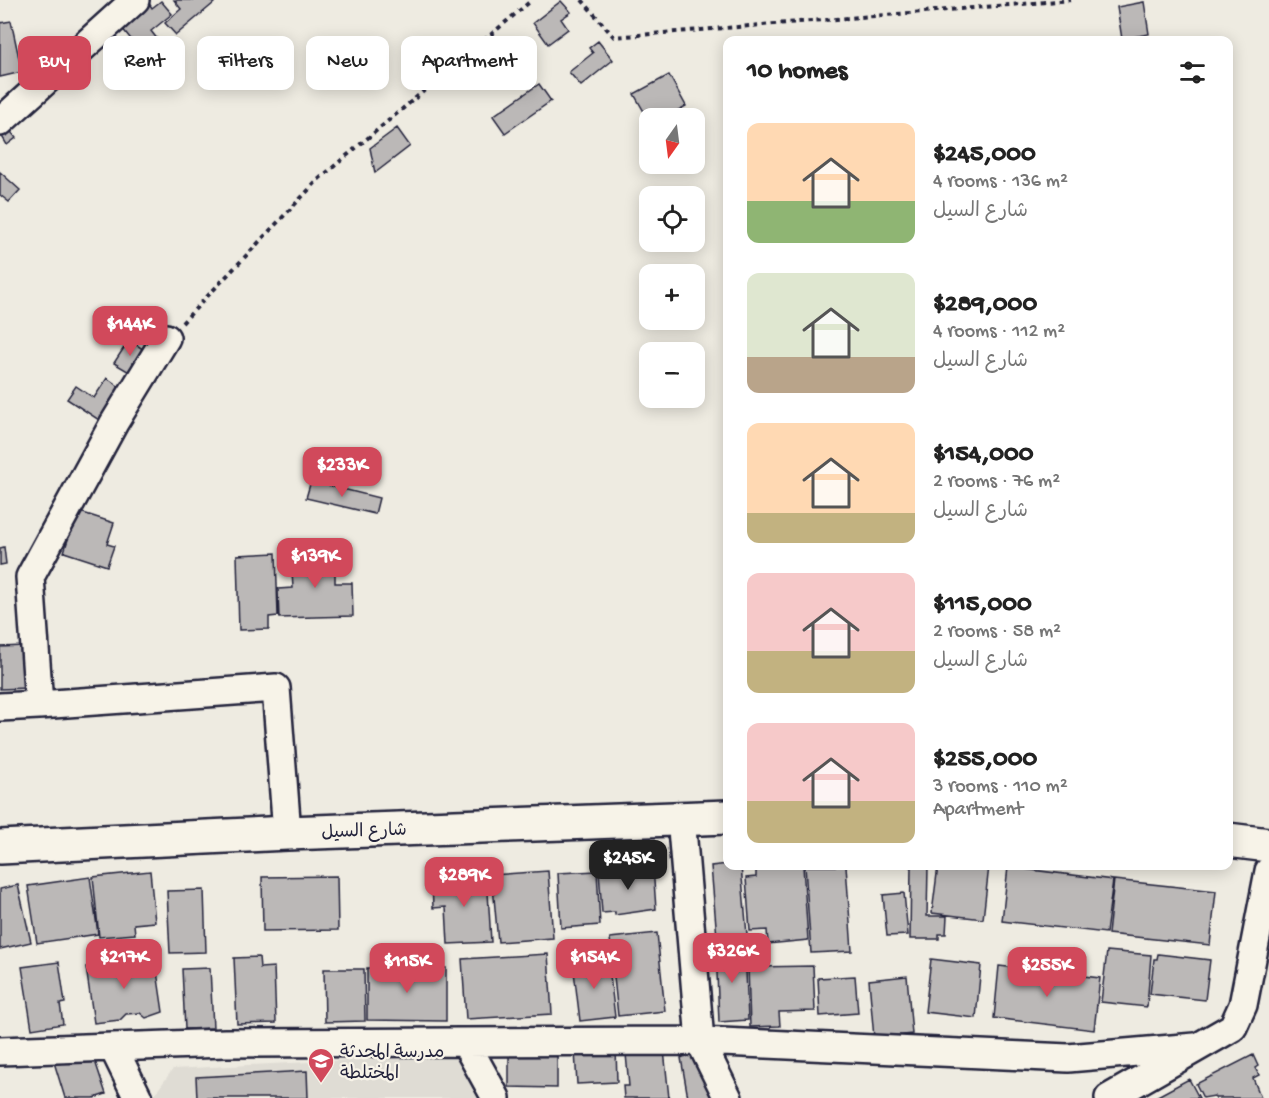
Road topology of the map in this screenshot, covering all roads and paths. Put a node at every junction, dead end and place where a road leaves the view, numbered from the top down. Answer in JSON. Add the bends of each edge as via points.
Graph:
{"nodes":[{"id":1,"x":135,"y":0,"type":"edge"},
{"id":2,"x":532,"y":0,"type":"edge"},
{"id":3,"x":582,"y":0,"type":"edge"},
{"id":4,"x":1071,"y":0,"type":"edge"},
{"id":5,"x":0,"y":122,"type":"edge"},
{"id":6,"x":166,"y":338,"type":"joint"},
{"id":7,"x":39,"y":705,"type":"junction"},
{"id":8,"x":0,"y":707,"type":"edge"},
{"id":9,"x":681,"y":817,"type":"junction"},
{"id":10,"x":723,"y":817,"type":"edge"},
{"id":11,"x":286,"y":833,"type":"junction"},
{"id":12,"x":1233,"y":841,"type":"edge"},
{"id":13,"x":1269,"y":845,"type":"edge"},
{"id":14,"x":0,"y":847,"type":"edge"},
{"id":15,"x":1269,"y":871,"type":"edge"},
{"id":16,"x":700,"y":1041,"type":"junction"},
{"id":17,"x":465,"y":1042,"type":"junction"},
{"id":18,"x":113,"y":1047,"type":"junction"},
{"id":19,"x":1195,"y":1047,"type":"junction"},
{"id":20,"x":0,"y":1051,"type":"edge"},
{"id":21,"x":138,"y":1098,"type":"edge"},
{"id":22,"x":496,"y":1098,"type":"edge"},
{"id":23,"x":728,"y":1098,"type":"edge"},
{"id":24,"x":1109,"y":1098,"type":"edge"}],
"edges":[{"from":1,"to":5,"type":"street"},
{"from":2,"to":6,"type":"path","via":[[319,179]]},
{"from":3,"to":4,"type":"path","via":[[614,37]]},
{"from":6,"to":7,"type":"street","via":[[114,423],[30,577]]},
{"from":7,"to":8,"type":"street"},
{"from":7,"to":11,"type":"street","via":[[276,688]]},
{"from":9,"to":10,"type":"street","name":"شارع السيل"},
{"from":9,"to":11,"type":"street","name":"شارع السيل"},
{"from":9,"to":16,"type":"street"},
{"from":11,"to":14,"type":"street","name":"شارع السيل"},
{"from":12,"to":13,"type":"street"},
{"from":15,"to":19,"type":"street","via":[[1243,1005],[1233,1027]]},
{"from":16,"to":17,"type":"street"},
{"from":16,"to":19,"type":"street","via":[[1068,1058]]},
{"from":16,"to":23,"type":"street"},
{"from":17,"to":18,"type":"street"},
{"from":17,"to":22,"type":"street"},
{"from":18,"to":20,"type":"street"},
{"from":18,"to":21,"type":"street"},
{"from":19,"to":24,"type":"street"}]}
